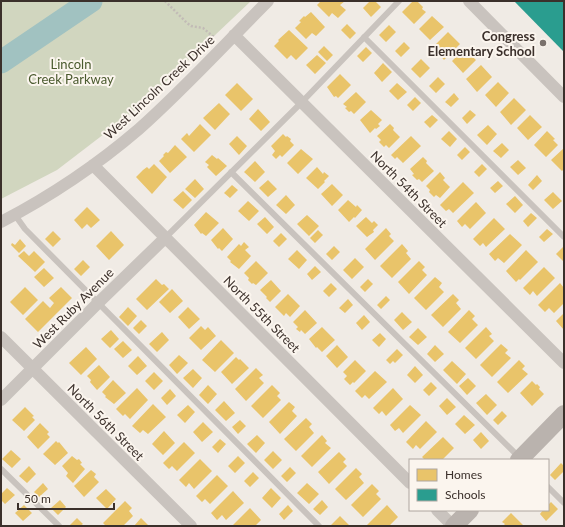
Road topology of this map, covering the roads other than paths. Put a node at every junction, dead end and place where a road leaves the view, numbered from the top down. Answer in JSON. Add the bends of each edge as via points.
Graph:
{"nodes":[{"id":1,"x":268,"y":1,"type":"edge"},
{"id":2,"x":399,"y":1,"type":"edge"},
{"id":3,"x":468,"y":1,"type":"edge"},
{"id":4,"x":234,"y":35,"type":"junction"},
{"id":5,"x":364,"y":37,"type":"junction"},
{"id":6,"x":564,"y":97,"type":"edge"},
{"id":7,"x":301,"y":102,"type":"junction"},
{"id":8,"x":94,"y":165,"type":"junction"},
{"id":9,"x":231,"y":172,"type":"junction"},
{"id":10,"x":15,"y":215,"type":"junction"},
{"id":11,"x":1,"y":222,"type":"edge"},
{"id":12,"x":564,"y":237,"type":"edge"},
{"id":13,"x":165,"y":238,"type":"junction"},
{"id":14,"x":98,"y":303,"type":"junction"},
{"id":15,"x":1,"y":337,"type":"edge"},
{"id":16,"x":564,"y":363,"type":"edge"},
{"id":17,"x":32,"y":368,"type":"junction"},
{"id":18,"x":1,"y":400,"type":"edge"},
{"id":19,"x":564,"y":414,"type":"edge"},
{"id":20,"x":519,"y":459,"type":"edge"},
{"id":21,"x":521,"y":459,"type":"edge"},
{"id":22,"x":1,"y":469,"type":"edge"},
{"id":23,"x":409,"y":482,"type":"edge"},
{"id":24,"x":549,"y":488,"type":"edge"},
{"id":25,"x":564,"y":503,"type":"edge"},
{"id":26,"x":438,"y":511,"type":"edge"},
{"id":27,"x":469,"y":511,"type":"edge"},
{"id":28,"x":59,"y":526,"type":"edge"},
{"id":29,"x":192,"y":526,"type":"edge"},
{"id":30,"x":319,"y":526,"type":"edge"},
{"id":31,"x":454,"y":526,"type":"edge"}],
"edges":[{"from":1,"to":4,"type":"street","name":"West Lincoln Creek Drive"},
{"from":2,"to":5,"type":"lane"},
{"from":3,"to":6,"type":"street"},
{"from":4,"to":7,"type":"street","name":"North 54th Street"},
{"from":4,"to":8,"type":"street","name":"West Lincoln Creek Drive","via":[[160,110]]},
{"from":5,"to":7,"type":"lane"},
{"from":5,"to":12,"type":"lane"},
{"from":7,"to":9,"type":"lane"},
{"from":7,"to":16,"type":"street","name":"North 54th Street"},
{"from":8,"to":10,"type":"street","name":"West Lincoln Creek Drive"},
{"from":8,"to":13,"type":"street","name":"North 55th Street"},
{"from":9,"to":13,"type":"lane"},
{"from":9,"to":20,"type":"lane"},
{"from":10,"to":11,"type":"street","name":"West Lincoln Creek Drive"},
{"from":10,"to":14,"type":"lane","via":[[25,229]]},
{"from":13,"to":14,"type":"street","name":"West Ruby Avenue"},
{"from":13,"to":23,"type":"street","name":"North 55th Street"},
{"from":14,"to":17,"type":"street","name":"West Ruby Avenue"},
{"from":14,"to":30,"type":"lane"},
{"from":15,"to":17,"type":"street","name":"North 56th Street"},
{"from":17,"to":18,"type":"street","name":"West Ruby Avenue"},
{"from":17,"to":29,"type":"street","name":"North 56th Street"},
{"from":19,"to":21,"type":"street"},
{"from":22,"to":28,"type":"lane"},
{"from":24,"to":25,"type":"lane"},
{"from":26,"to":31,"type":"street"},
{"from":27,"to":31,"type":"street"}]}
